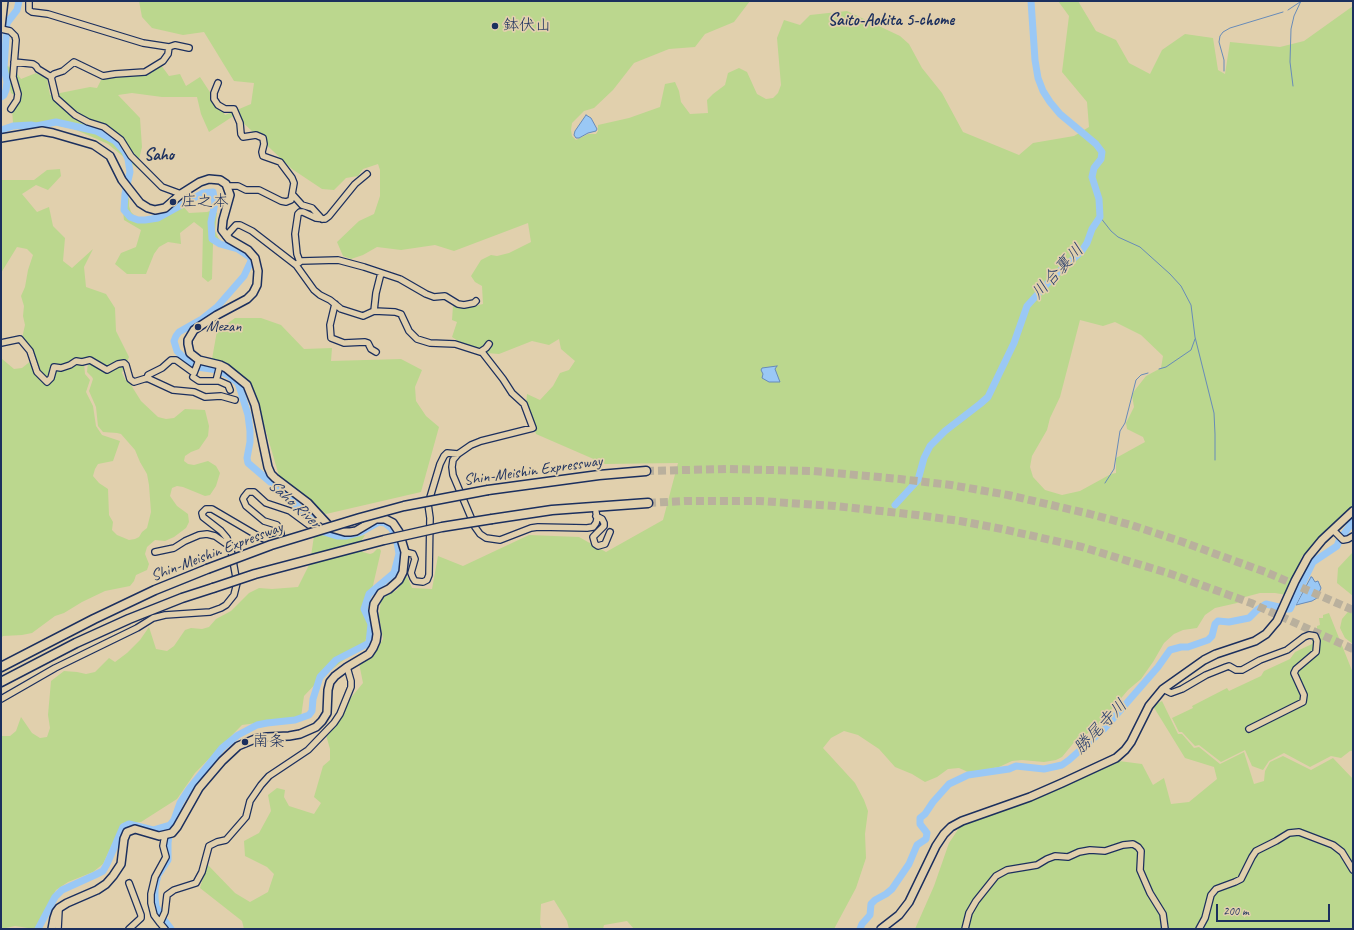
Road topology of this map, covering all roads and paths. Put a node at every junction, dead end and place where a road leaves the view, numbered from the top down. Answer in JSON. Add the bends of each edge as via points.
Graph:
{"nodes":[{"id":1,"x":4,"y":1,"type":"edge"},
{"id":2,"x":29,"y":1,"type":"edge"},
{"id":3,"x":2,"y":14,"type":"edge"},
{"id":4,"x":1,"y":28,"type":"edge"},
{"id":5,"x":169,"y":47,"type":"junction"},
{"id":6,"x":188,"y":48,"type":"dead end"},
{"id":7,"x":14,"y":62,"type":"junction"},
{"id":8,"x":165,"y":65,"type":"dead end"},
{"id":9,"x":156,"y":66,"type":"junction"},
{"id":10,"x":51,"y":77,"type":"junction"},
{"id":11,"x":218,"y":83,"type":"dead end"},
{"id":12,"x":11,"y":109,"type":"dead end"},
{"id":13,"x":1,"y":138,"type":"edge"},
{"id":14,"x":367,"y":174,"type":"dead end"},
{"id":15,"x":227,"y":186,"type":"junction"},
{"id":16,"x":181,"y":194,"type":"junction"},
{"id":17,"x":293,"y":195,"type":"junction"},
{"id":18,"x":322,"y":219,"type":"junction"},
{"id":19,"x":226,"y":236,"type":"junction"},
{"id":20,"x":298,"y":264,"type":"junction"},
{"id":21,"x":381,"y":273,"type":"junction"},
{"id":22,"x":476,"y":301,"type":"dead end"},
{"id":23,"x":336,"y":304,"type":"junction"},
{"id":24,"x":374,"y":311,"type":"junction"},
{"id":25,"x":1,"y":343,"type":"edge"},
{"id":26,"x":489,"y":344,"type":"dead end"},
{"id":27,"x":376,"y":352,"type":"dead end"},
{"id":28,"x":482,"y":352,"type":"junction"},
{"id":29,"x":198,"y":360,"type":"junction"},
{"id":30,"x":220,"y":366,"type":"junction"},
{"id":31,"x":193,"y":376,"type":"junction"},
{"id":32,"x":147,"y":378,"type":"junction"},
{"id":33,"x":216,"y":381,"type":"junction"},
{"id":34,"x":230,"y":390,"type":"dead end"},
{"id":35,"x":235,"y":400,"type":"dead end"},
{"id":36,"x":458,"y":454,"type":"junction"},
{"id":37,"x":646,"y":471,"type":"tunnel mouth"},
{"id":38,"x":648,"y":503,"type":"tunnel mouth"},
{"id":39,"x":1353,"y":511,"type":"edge"},
{"id":40,"x":321,"y":520,"type":"junction"},
{"id":41,"x":610,"y":532,"type":"dead end"},
{"id":42,"x":1336,"y":533,"type":"junction"},
{"id":43,"x":1352,"y":537,"type":"edge"},
{"id":44,"x":230,"y":545,"type":"junction"},
{"id":45,"x":155,"y":552,"type":"dead end"},
{"id":46,"x":405,"y":552,"type":"junction"},
{"id":47,"x":129,"y":619,"type":"junction"},
{"id":48,"x":1,"y":667,"type":"edge"},
{"id":49,"x":347,"y":667,"type":"junction"},
{"id":50,"x":1,"y":682,"type":"edge"},
{"id":51,"x":1,"y":689,"type":"edge"},
{"id":52,"x":1163,"y":689,"type":"junction"},
{"id":53,"x":1,"y":699,"type":"edge"},
{"id":54,"x":1249,"y":729,"type":"dead end"},
{"id":55,"x":168,"y":834,"type":"junction"},
{"id":56,"x":1353,"y":870,"type":"edge"},
{"id":57,"x":129,"y":883,"type":"dead end"},
{"id":58,"x":59,"y":908,"type":"junction"},
{"id":59,"x":160,"y":923,"type":"junction"},
{"id":60,"x":52,"y":929,"type":"edge"},
{"id":61,"x":58,"y":929,"type":"edge"},
{"id":62,"x":129,"y":929,"type":"edge"},
{"id":63,"x":165,"y":929,"type":"edge"},
{"id":64,"x":881,"y":929,"type":"edge"},
{"id":65,"x":964,"y":929,"type":"edge"},
{"id":66,"x":1165,"y":929,"type":"edge"},
{"id":67,"x":1199,"y":929,"type":"edge"}],
"edges":[{"from":1,"to":3,"type":"main road"},
{"from":2,"to":5,"type":"street","via":[[29,10],[32,12],[48,14],[143,43]]},
{"from":3,"to":4,"type":"main road"},
{"from":4,"to":7,"type":"street","via":[[10,30],[15,36]]},
{"from":5,"to":6,"type":"street"},
{"from":5,"to":9,"type":"street","via":[[168,54]]},
{"from":7,"to":10,"type":"street","via":[[33,64]]},
{"from":7,"to":12,"type":"street","via":[[13,77],[18,94]]},
{"from":8,"to":9,"type":"street"},
{"from":9,"to":10,"type":"street","via":[[145,72],[103,76],[74,62]]},
{"from":10,"to":16,"type":"street","via":[[56,98],[75,114],[104,127],[121,140],[131,156],[162,187]]},
{"from":11,"to":17,"type":"street","via":[[214,99],[218,105],[225,109],[234,109],[243,137],[256,135],[263,138],[263,156],[280,162],[294,183]]},
{"from":13,"to":16,"type":"main road","via":[[42,131],[89,143],[102,149],[110,156],[132,193],[148,208],[165,208]]},
{"from":14,"to":18,"type":"street","via":[[355,184],[329,216]]},
{"from":15,"to":16,"type":"main road","via":[[220,180],[210,179]]},
{"from":15,"to":17,"type":"street","via":[[259,190],[286,202],[291,200]]},
{"from":15,"to":19,"type":"main road","via":[[230,195],[222,225]]},
{"from":17,"to":18,"type":"street","via":[[302,205],[312,208]]},
{"from":18,"to":20,"type":"street","via":[[303,212],[298,214],[295,234]]},
{"from":19,"to":20,"type":"street","via":[[240,225]]},
{"from":19,"to":29,"type":"main road","via":[[248,250],[254,258],[258,271],[257,285],[247,299],[198,327],[191,334],[188,348]]},
{"from":20,"to":21,"type":"street","via":[[301,261],[338,260]]},
{"from":20,"to":23,"type":"street","via":[[314,290]]},
{"from":21,"to":22,"type":"street","via":[[400,279],[434,297],[445,296],[464,305]]},
{"from":21,"to":24,"type":"street"},
{"from":23,"to":24,"type":"street","via":[[341,309],[364,316]]},
{"from":23,"to":27,"type":"street","via":[[330,325],[331,338],[344,343],[365,342]]},
{"from":24,"to":28,"type":"street","via":[[401,314],[409,331],[417,339],[430,343],[455,344]]},
{"from":25,"to":32,"type":"street","via":[[20,339],[30,351],[36,371],[47,382],[55,367],[61,368],[76,361],[90,360],[107,370],[118,364],[125,364],[130,379],[134,382]]},
{"from":26,"to":28,"type":"street"},
{"from":28,"to":36,"type":"street","via":[[512,393],[524,404],[533,428],[481,441]]},
{"from":29,"to":30,"type":"main road"},
{"from":29,"to":31,"type":"street"},
{"from":30,"to":33,"type":"street"},
{"from":30,"to":40,"type":"main road","via":[[244,381],[250,390],[271,474],[308,503]]},
{"from":31,"to":32,"type":"street","via":[[176,360],[171,360]]},
{"from":31,"to":33,"type":"street","via":[[199,381]]},
{"from":32,"to":35,"type":"street","via":[[173,390]]},
{"from":33,"to":34,"type":"street","via":[[228,385]]},
{"from":36,"to":41,"type":"street","via":[[453,460],[453,475],[475,527],[486,538],[500,540],[523,530],[538,527],[593,527],[596,523],[596,514],[602,519],[604,526],[593,537],[595,544],[605,544]]},
{"from":36,"to":46,"type":"street","via":[[447,453],[444,456],[428,504],[430,518],[427,580],[415,581],[411,573],[415,559],[413,554]]},
{"from":37,"to":48,"type":"highway","name":"Shin-Meishin Expressway","bridge":true,"via":[[488,490],[404,506],[352,520],[207,568],[94,619]]},
{"from":38,"to":47,"type":"highway","name":"Shin-Meishin Expressway","bridge":true,"via":[[552,510],[442,527],[345,549],[254,574]]},
{"from":39,"to":42,"type":"main road"},
{"from":40,"to":44,"type":"street","via":[[311,525],[306,524],[290,511],[266,503],[251,492],[244,497],[246,506],[264,521],[277,525],[281,534],[277,539],[265,540],[217,512],[206,509],[202,513],[203,517],[221,531]]},
{"from":40,"to":46,"type":"main road","via":[[330,528],[344,532],[356,530],[376,519],[385,519],[399,532]]},
{"from":42,"to":43,"type":"street","via":[[1343,540]]},
{"from":42,"to":52,"type":"main road","via":[[1319,544],[1306,560],[1272,629],[1255,641],[1204,660]]},
{"from":44,"to":45,"type":"street","via":[[207,534],[199,535],[174,548]]},
{"from":44,"to":53,"type":"street","via":[[236,583],[234,595],[226,605],[210,612],[153,618]]},
{"from":46,"to":49,"type":"main road","via":[[403,572],[399,580],[381,593],[374,604],[377,634],[373,648],[369,654]]},
{"from":47,"to":50,"type":"highway","name":"Shin-Meishin Expressway"},
{"from":47,"to":51,"type":"highway"},
{"from":49,"to":55,"type":"main road","via":[[330,682],[327,713],[316,727],[300,734],[255,739],[238,746],[203,782],[178,827]]},
{"from":49,"to":59,"type":"street","via":[[351,688],[340,714],[331,727],[308,750],[269,776],[261,785],[250,802],[246,817],[226,840],[209,846],[202,872],[196,883],[167,895],[166,912]]},
{"from":52,"to":54,"type":"street","via":[[1171,693],[1229,666],[1242,670],[1286,650],[1304,636],[1315,636],[1316,652],[1294,673],[1304,695],[1303,702]]},
{"from":52,"to":64,"type":"main road","via":[[1149,706],[1131,742],[1116,758],[1030,797],[951,827],[936,846],[909,902]]},
{"from":55,"to":58,"type":"main road","via":[[159,836],[135,829],[127,832],[121,864],[106,884]]},
{"from":55,"to":59,"type":"street","via":[[163,846],[166,857],[155,877],[151,894],[154,915]]},
{"from":56,"to":67,"type":"street","via":[[1342,852],[1333,845],[1299,832],[1289,832],[1276,842],[1256,851],[1241,878],[1216,889],[1211,895]]},
{"from":57,"to":62,"type":"street","via":[[141,915]]},
{"from":58,"to":60,"type":"main road"},
{"from":58,"to":61,"type":"street"},
{"from":59,"to":63,"type":"street"},
{"from":65,"to":66,"type":"street","via":[[976,901],[996,876],[1007,870],[1037,865],[1055,856],[1068,857],[1079,852],[1105,851],[1133,844],[1141,851],[1140,870],[1163,914]]}]}
